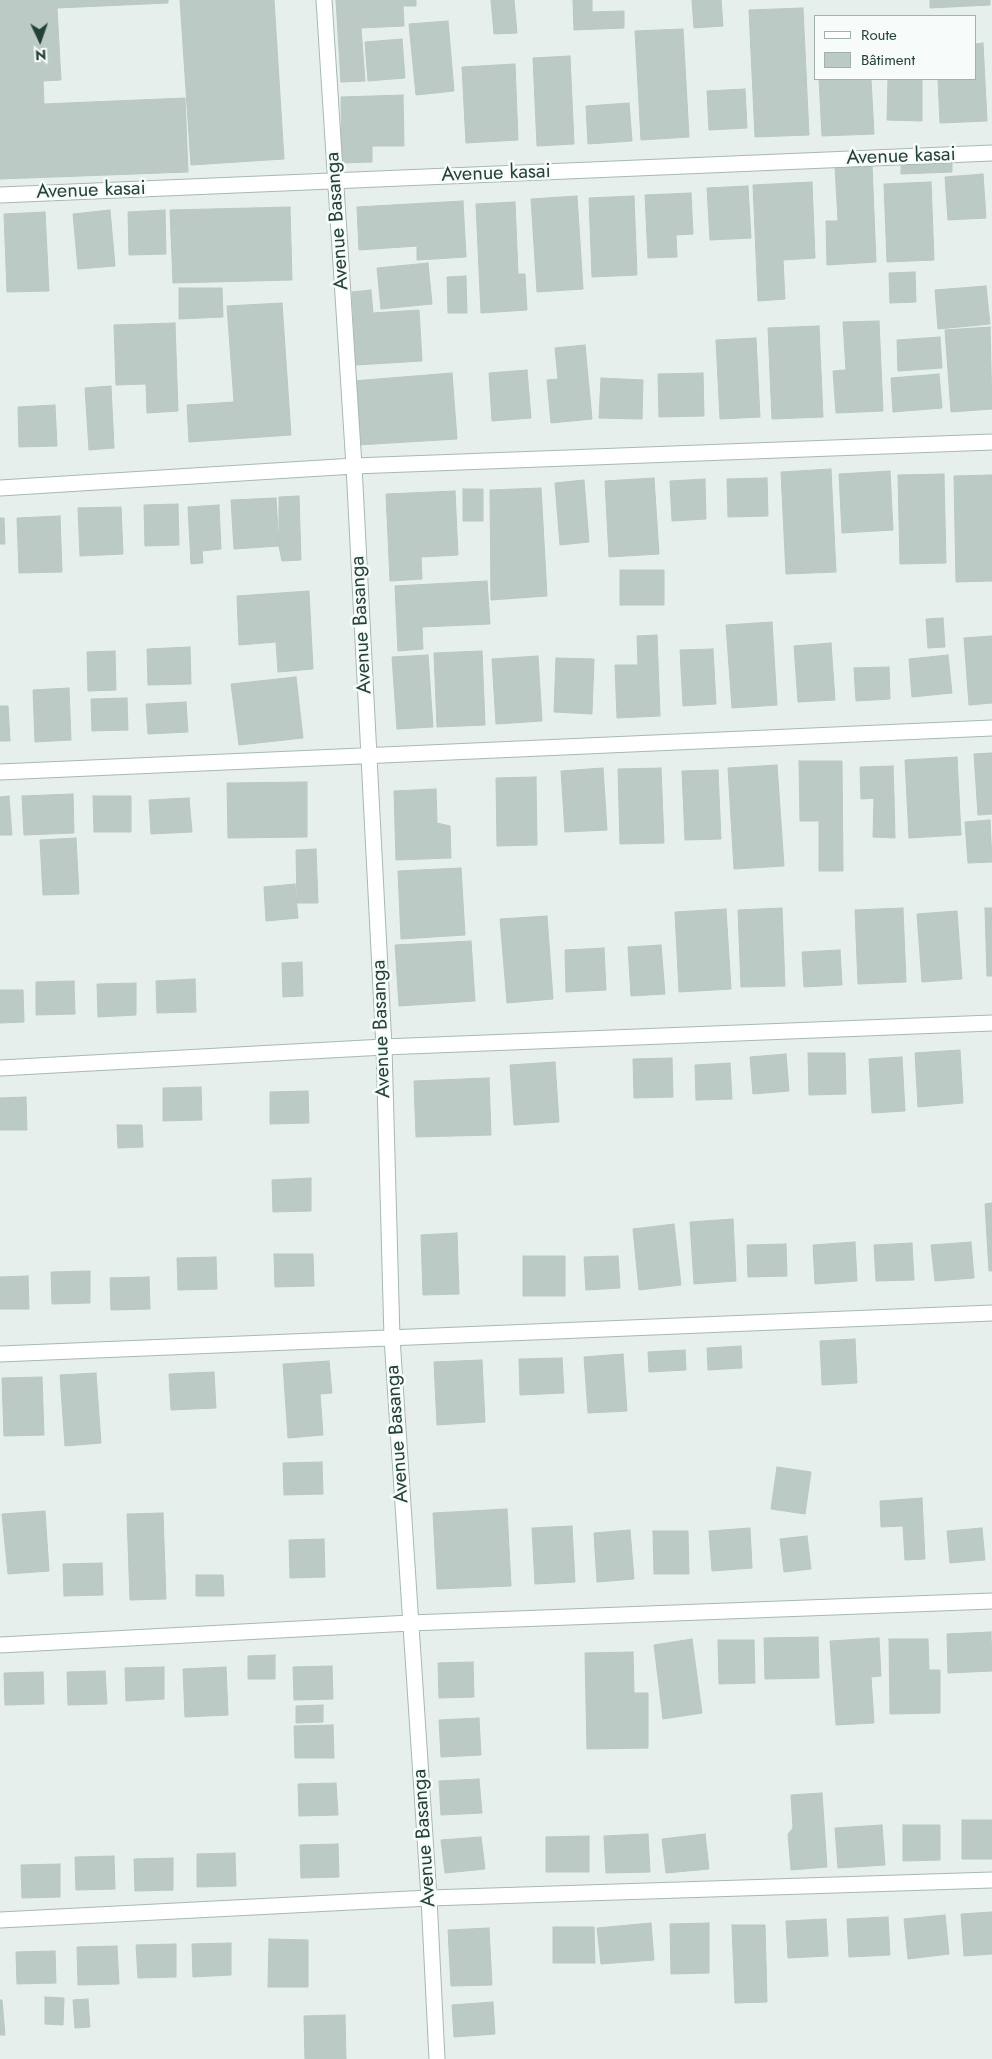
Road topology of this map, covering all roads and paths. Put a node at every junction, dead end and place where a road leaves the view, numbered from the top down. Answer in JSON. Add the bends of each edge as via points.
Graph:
{"nodes":[{"id":1,"x":324,"y":0,"type":"edge"},
{"id":2,"x":992,"y":153,"type":"edge"},
{"id":3,"x":335,"y":181,"type":"junction"},
{"id":4,"x":0,"y":195,"type":"edge"},
{"id":5,"x":992,"y":442,"type":"edge"},
{"id":6,"x":354,"y":466,"type":"junction"},
{"id":7,"x":0,"y":488,"type":"edge"},
{"id":8,"x":992,"y":728,"type":"edge"},
{"id":9,"x":368,"y":755,"type":"junction"},
{"id":10,"x":0,"y":772,"type":"edge"},
{"id":11,"x":992,"y":1023,"type":"edge"},
{"id":12,"x":384,"y":1047,"type":"junction"},
{"id":13,"x":0,"y":1068,"type":"edge"},
{"id":14,"x":992,"y":1313,"type":"edge"},
{"id":15,"x":392,"y":1338,"type":"junction"},
{"id":16,"x":0,"y":1354,"type":"edge"},
{"id":17,"x":992,"y":1601,"type":"edge"},
{"id":18,"x":410,"y":1623,"type":"junction"},
{"id":19,"x":0,"y":1645,"type":"edge"},
{"id":20,"x":992,"y":1880,"type":"edge"},
{"id":21,"x":429,"y":1898,"type":"junction"},
{"id":22,"x":0,"y":1920,"type":"edge"},
{"id":23,"x":437,"y":2059,"type":"edge"}],
"edges":[{"from":1,"to":3,"type":"street","name":"Avenue Basanga"},
{"from":2,"to":3,"type":"street","name":"Avenue kasai"},
{"from":3,"to":4,"type":"street","name":"Avenue kasai"},
{"from":3,"to":6,"type":"street","name":"Avenue Basanga"},
{"from":5,"to":6,"type":"street"},
{"from":6,"to":7,"type":"street"},
{"from":6,"to":9,"type":"street","name":"Avenue Basanga"},
{"from":8,"to":9,"type":"street"},
{"from":9,"to":10,"type":"street"},
{"from":9,"to":12,"type":"street","name":"Avenue Basanga"},
{"from":11,"to":12,"type":"street"},
{"from":12,"to":13,"type":"street"},
{"from":12,"to":15,"type":"street","name":"Avenue Basanga"},
{"from":14,"to":15,"type":"street"},
{"from":15,"to":16,"type":"street"},
{"from":15,"to":18,"type":"street","name":"Avenue Basanga"},
{"from":17,"to":18,"type":"street"},
{"from":18,"to":19,"type":"street"},
{"from":18,"to":21,"type":"street","name":"Avenue Basanga"},
{"from":20,"to":21,"type":"street"},
{"from":21,"to":22,"type":"street"},
{"from":21,"to":23,"type":"street","name":"Avenue Basanga"}]}
